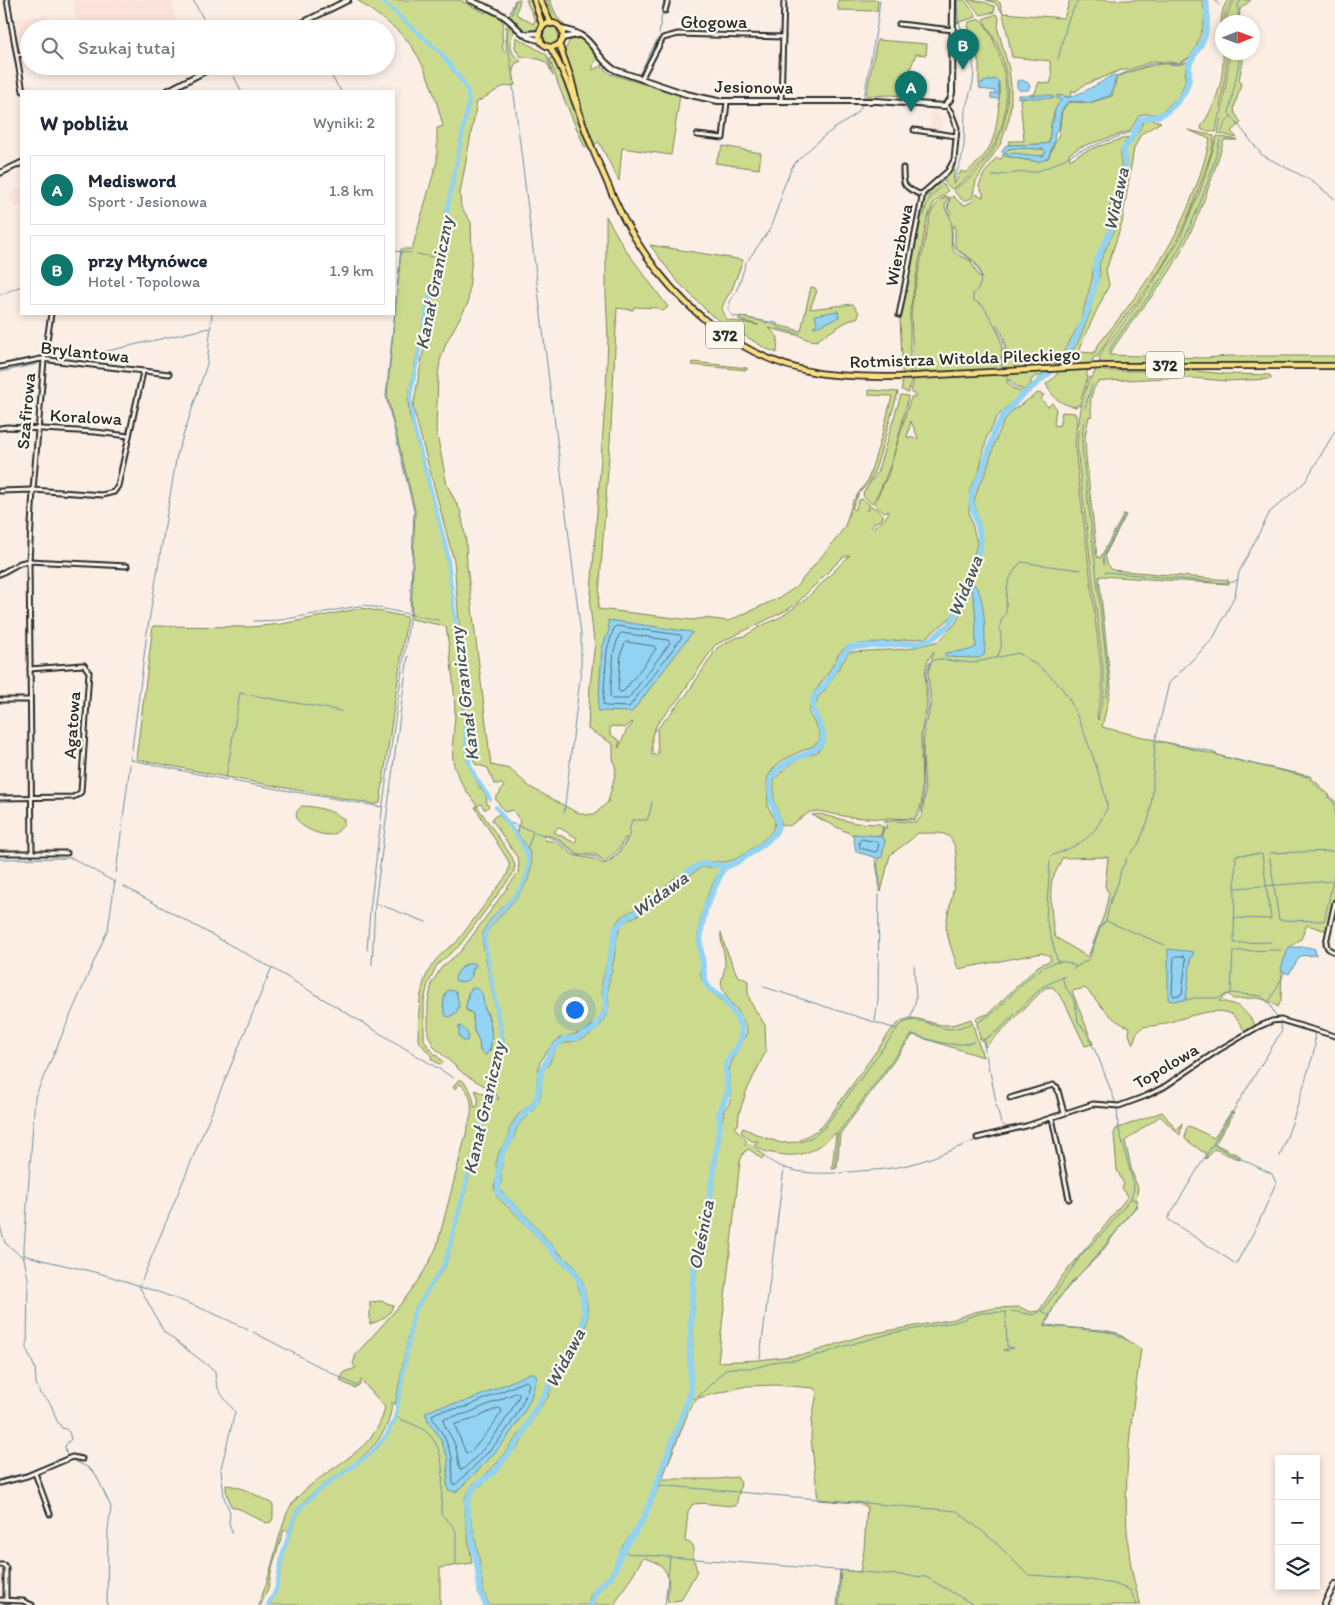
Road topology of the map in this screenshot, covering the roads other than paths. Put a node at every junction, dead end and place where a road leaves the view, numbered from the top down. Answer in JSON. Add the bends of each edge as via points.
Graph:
{"nodes":[{"id":1,"x":7,"y":0,"type":"edge"},
{"id":2,"x":348,"y":0,"type":"edge"},
{"id":3,"x":470,"y":0,"type":"edge"},
{"id":4,"x":534,"y":0,"type":"edge"},
{"id":5,"x":540,"y":0,"type":"edge"},
{"id":6,"x":668,"y":0,"type":"edge"},
{"id":7,"x":784,"y":0,"type":"edge"},
{"id":8,"x":953,"y":0,"type":"edge"},
{"id":9,"x":665,"y":11,"type":"dead end"},
{"id":10,"x":308,"y":20,"type":"edge"},
{"id":11,"x":551,"y":24,"type":"junction"},
{"id":12,"x":899,"y":24,"type":"dead end"},
{"id":13,"x":543,"y":27,"type":"junction"},
{"id":14,"x":561,"y":30,"type":"junction"},
{"id":15,"x":953,"y":30,"type":"junction"},
{"id":16,"x":540,"y":33,"type":"junction"},
{"id":17,"x":525,"y":34,"type":"junction"},
{"id":18,"x":580,"y":34,"type":"junction"},
{"id":19,"x":783,"y":37,"type":"junction"},
{"id":20,"x":562,"y":38,"type":"junction"},
{"id":21,"x":540,"y":40,"type":"junction"},
{"id":22,"x":559,"y":44,"type":"junction"},
{"id":23,"x":550,"y":47,"type":"junction"},
{"id":24,"x":20,"y":54,"type":"edge"},
{"id":25,"x":17,"y":55,"type":"junction"},
{"id":26,"x":20,"y":73,"type":"edge"},
{"id":27,"x":20,"y":75,"type":"edge"},
{"id":28,"x":198,"y":75,"type":"edge"},
{"id":29,"x":641,"y":79,"type":"junction"},
{"id":30,"x":23,"y":90,"type":"edge"},
{"id":31,"x":169,"y":90,"type":"edge"},
{"id":32,"x":727,"y":102,"type":"junction"},
{"id":33,"x":781,"y":102,"type":"junction"},
{"id":34,"x":946,"y":105,"type":"junction"},
{"id":35,"x":579,"y":112,"type":"junction"},
{"id":36,"x":914,"y":130,"type":"dead end"},
{"id":37,"x":697,"y":135,"type":"dead end"},
{"id":38,"x":956,"y":136,"type":"junction"},
{"id":39,"x":20,"y":163,"type":"edge"},
{"id":40,"x":903,"y":168,"type":"dead end"},
{"id":41,"x":0,"y":173,"type":"edge"},
{"id":42,"x":923,"y":194,"type":"junction"},
{"id":43,"x":51,"y":315,"type":"edge"},
{"id":44,"x":899,"y":315,"type":"dead end"},
{"id":45,"x":44,"y":360,"type":"junction"},
{"id":46,"x":1335,"y":366,"type":"edge"},
{"id":47,"x":0,"y":367,"type":"edge"},
{"id":48,"x":143,"y":372,"type":"junction"},
{"id":49,"x":169,"y":374,"type":"dead end"},
{"id":50,"x":0,"y":428,"type":"edge"},
{"id":51,"x":39,"y":429,"type":"junction"},
{"id":52,"x":129,"y":436,"type":"junction"},
{"id":53,"x":33,"y":490,"type":"junction"},
{"id":54,"x":0,"y":491,"type":"edge"},
{"id":55,"x":29,"y":561,"type":"junction"},
{"id":56,"x":128,"y":566,"type":"dead end"},
{"id":57,"x":0,"y":574,"type":"edge"},
{"id":58,"x":30,"y":669,"type":"junction"},
{"id":59,"x":0,"y":700,"type":"edge"},
{"id":60,"x":29,"y":700,"type":"junction"},
{"id":61,"x":0,"y":798,"type":"edge"},
{"id":62,"x":32,"y":798,"type":"junction"},
{"id":63,"x":0,"y":853,"type":"edge"},
{"id":64,"x":32,"y":853,"type":"junction"},
{"id":65,"x":67,"y":853,"type":"dead end"},
{"id":66,"x":1335,"y":902,"type":"edge"},
{"id":67,"x":1335,"y":952,"type":"edge"},
{"id":68,"x":1335,"y":1036,"type":"edge"},
{"id":69,"x":1010,"y":1098,"type":"dead end"},
{"id":70,"x":1064,"y":1113,"type":"junction"},
{"id":71,"x":1052,"y":1118,"type":"junction"},
{"id":72,"x":977,"y":1138,"type":"dead end"},
{"id":73,"x":1069,"y":1199,"type":"dead end"},
{"id":74,"x":82,"y":1459,"type":"dead end"},
{"id":75,"x":35,"y":1472,"type":"junction"},
{"id":76,"x":0,"y":1483,"type":"edge"},
{"id":77,"x":50,"y":1514,"type":"dead end"},
{"id":78,"x":0,"y":1565,"type":"edge"},
{"id":79,"x":1335,"y":1584,"type":"edge"},
{"id":80,"x":0,"y":1600,"type":"edge"},
{"id":81,"x":6,"y":1600,"type":"junction"},
{"id":82,"x":32,"y":1605,"type":"edge"},
{"id":83,"x":1324,"y":1605,"type":"edge"}],
"edges":[{"from":1,"to":25,"type":"street"},
{"from":2,"to":10,"type":"street"},
{"from":3,"to":17,"type":"street","via":[[501,14]]},
{"from":4,"to":13,"type":"main road"},
{"from":5,"to":11,"type":"main road"},
{"from":6,"to":9,"type":"street"},
{"from":7,"to":19,"type":"street"},
{"from":8,"to":15,"type":"street"},
{"from":11,"to":13,"type":"main road"},
{"from":11,"to":14,"type":"main road"},
{"from":12,"to":15,"type":"street"},
{"from":13,"to":16,"type":"main road"},
{"from":14,"to":18,"type":"street"},
{"from":14,"to":20,"type":"main road"},
{"from":15,"to":34,"type":"street","via":[[952,94]]},
{"from":16,"to":17,"type":"street"},
{"from":16,"to":21,"type":"main road"},
{"from":17,"to":21,"type":"street","via":[[528,38]]},
{"from":18,"to":20,"type":"street"},
{"from":18,"to":29,"type":"street","name":"Jesionowa","via":[[611,67]]},
{"from":19,"to":29,"type":"street","name":"Głogowa","via":[[678,34],[663,38]]},
{"from":19,"to":33,"type":"street"},
{"from":20,"to":22,"type":"main road"},
{"from":21,"to":23,"type":"main road"},
{"from":22,"to":23,"type":"main road"},
{"from":22,"to":35,"type":"main road","name":"Rotmistrza Witolda Pileckiego","number":"372"},
{"from":23,"to":35,"type":"main road","name":"Rotmistrza Witolda Pileckiego","number":"372"},
{"from":24,"to":25,"type":"street"},
{"from":25,"to":26,"type":"street"},
{"from":27,"to":30,"type":"street"},
{"from":28,"to":31,"type":"street"},
{"from":29,"to":32,"type":"street","name":"Jesionowa","via":[[693,97]]},
{"from":32,"to":33,"type":"street","name":"Jesionowa"},
{"from":32,"to":37,"type":"street","via":[[723,138]]},
{"from":33,"to":34,"type":"street","name":"Jesionowa","via":[[877,101]]},
{"from":34,"to":38,"type":"street","name":"Wierzbowa","via":[[955,121]]},
{"from":35,"to":46,"type":"main road","name":"Rotmistrza Witolda Pileckiego","number":"372","via":[[625,221],[674,292],[726,336],[767,358],[801,369],[846,376],[898,377],[1102,366]]},
{"from":36,"to":38,"type":"street"},
{"from":38,"to":42,"type":"street","name":"Wierzbowa","via":[[952,164]]},
{"from":39,"to":41,"type":"street"},
{"from":40,"to":42,"type":"street","via":[[905,187]]},
{"from":42,"to":44,"type":"street","name":"Wierzbowa"},
{"from":43,"to":45,"type":"street","name":"Szafirowa"},
{"from":45,"to":47,"type":"street","name":"Brylantowa"},
{"from":45,"to":48,"type":"street","name":"Brylantowa"},
{"from":45,"to":51,"type":"street","name":"Szafirowa"},
{"from":48,"to":49,"type":"street","name":"Brylantowa"},
{"from":48,"to":52,"type":"street","name":"Koralowa"},
{"from":50,"to":51,"type":"street","name":"Koralowa"},
{"from":51,"to":52,"type":"street","name":"Koralowa"},
{"from":51,"to":53,"type":"street","name":"Szafirowa"},
{"from":52,"to":53,"type":"street","via":[[114,492],[102,495]]},
{"from":53,"to":54,"type":"street"},
{"from":53,"to":55,"type":"street","name":"Szafirowa"},
{"from":55,"to":56,"type":"street"},
{"from":55,"to":57,"type":"street"},
{"from":55,"to":58,"type":"street","name":"Szafirowa"},
{"from":58,"to":60,"type":"street","name":"Szafirowa"},
{"from":58,"to":62,"type":"street","name":"Agatowa","via":[[82,664],[89,672],[80,792],[73,797]]},
{"from":59,"to":60,"type":"street"},
{"from":60,"to":62,"type":"street","name":"Szafirowa"},
{"from":61,"to":62,"type":"street"},
{"from":62,"to":64,"type":"street","name":"Szafirowa"},
{"from":63,"to":64,"type":"street"},
{"from":64,"to":65,"type":"street"},
{"from":66,"to":67,"type":"street","via":[[1326,943]]},
{"from":68,"to":70,"type":"street","name":"Topolowa","via":[[1281,1020],[1272,1021],[1146,1096],[1118,1106],[1097,1104]]},
{"from":69,"to":70,"type":"street","via":[[1053,1085],[1057,1087]]},
{"from":70,"to":71,"type":"street","name":"Topolowa"},
{"from":71,"to":72,"type":"street","name":"Topolowa"},
{"from":71,"to":73,"type":"street"},
{"from":74,"to":75,"type":"street","via":[[72,1457]]},
{"from":75,"to":76,"type":"street"},
{"from":75,"to":77,"type":"street"},
{"from":78,"to":81,"type":"street","via":[[6,1568]]},
{"from":79,"to":83,"type":"street"},
{"from":80,"to":81,"type":"street"},
{"from":81,"to":82,"type":"street"}]}
